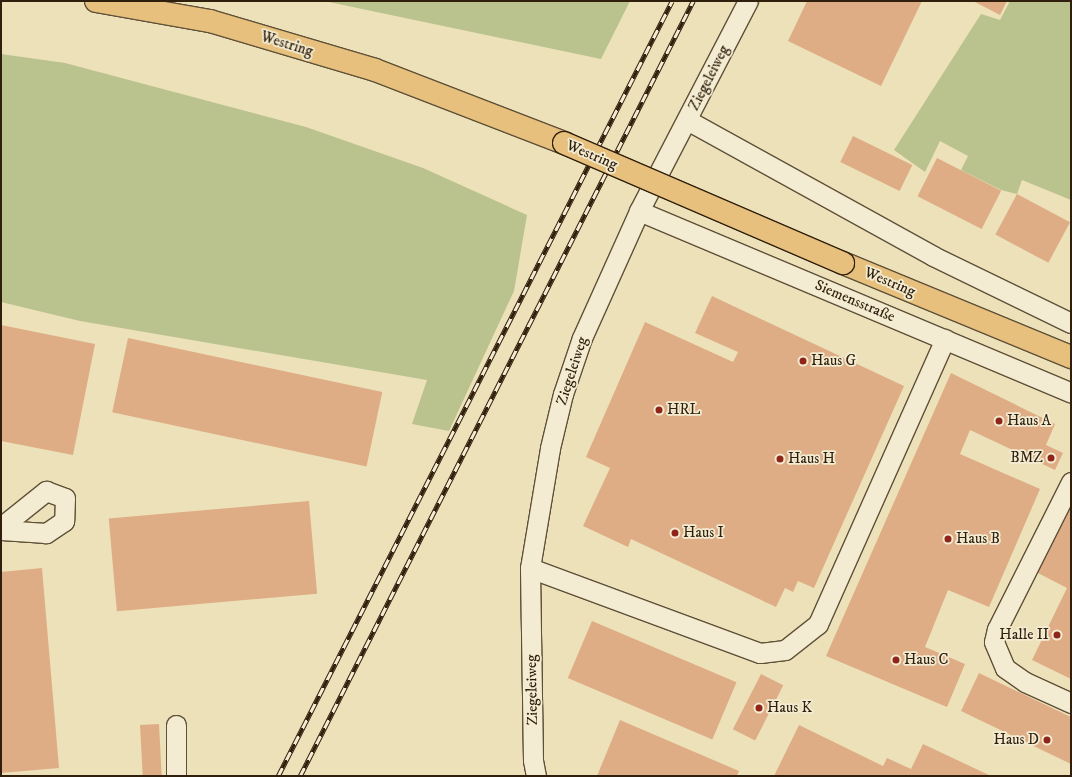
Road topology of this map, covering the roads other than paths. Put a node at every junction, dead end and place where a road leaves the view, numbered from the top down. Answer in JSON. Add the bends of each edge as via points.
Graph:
{"nodes":[{"id":1,"x":96,"y":1,"type":"edge"},
{"id":2,"x":748,"y":1,"type":"edge"},
{"id":3,"x":687,"y":120,"type":"junction"},
{"id":4,"x":639,"y":211,"type":"junction"},
{"id":5,"x":1071,"y":323,"type":"edge"},
{"id":6,"x":945,"y":339,"type":"junction"},
{"id":7,"x":1071,"y":358,"type":"edge"},
{"id":8,"x":1071,"y":393,"type":"edge"},
{"id":9,"x":1071,"y":482,"type":"edge"},
{"id":10,"x":1,"y":527,"type":"edge"},
{"id":11,"x":1,"y":530,"type":"edge"},
{"id":12,"x":530,"y":568,"type":"junction"},
{"id":13,"x":1071,"y":703,"type":"edge"},
{"id":14,"x":176,"y":725,"type":"dead end"},
{"id":15,"x":176,"y":776,"type":"edge"},
{"id":16,"x":536,"y":776,"type":"edge"}],
"edges":[{"from":1,"to":7,"type":"main road","name":"Westring","bridge":true,"via":[[210,21],[375,70],[564,143]]},
{"from":2,"to":3,"type":"street","name":"Ziegeleiweg"},
{"from":3,"to":4,"type":"street","name":"Ziegeleiweg"},
{"from":3,"to":5,"type":"street","via":[[933,256]]},
{"from":4,"to":6,"type":"street","name":"Siemensstraße"},
{"from":4,"to":12,"type":"street","name":"Ziegeleiweg","via":[[582,338],[564,394],[550,448]]},
{"from":6,"to":8,"type":"street","name":"Siemensstraße"},
{"from":6,"to":12,"type":"street","via":[[818,624],[785,650],[760,653]]},
{"from":9,"to":13,"type":"street","via":[[997,629],[994,642],[1005,668],[1025,682]]},
{"from":10,"to":11,"type":"street","via":[[46,491],[65,498],[64,521],[46,532]]},
{"from":12,"to":16,"type":"street","name":"Ziegeleiweg","via":[[533,760]]},
{"from":14,"to":15,"type":"street"}]}
